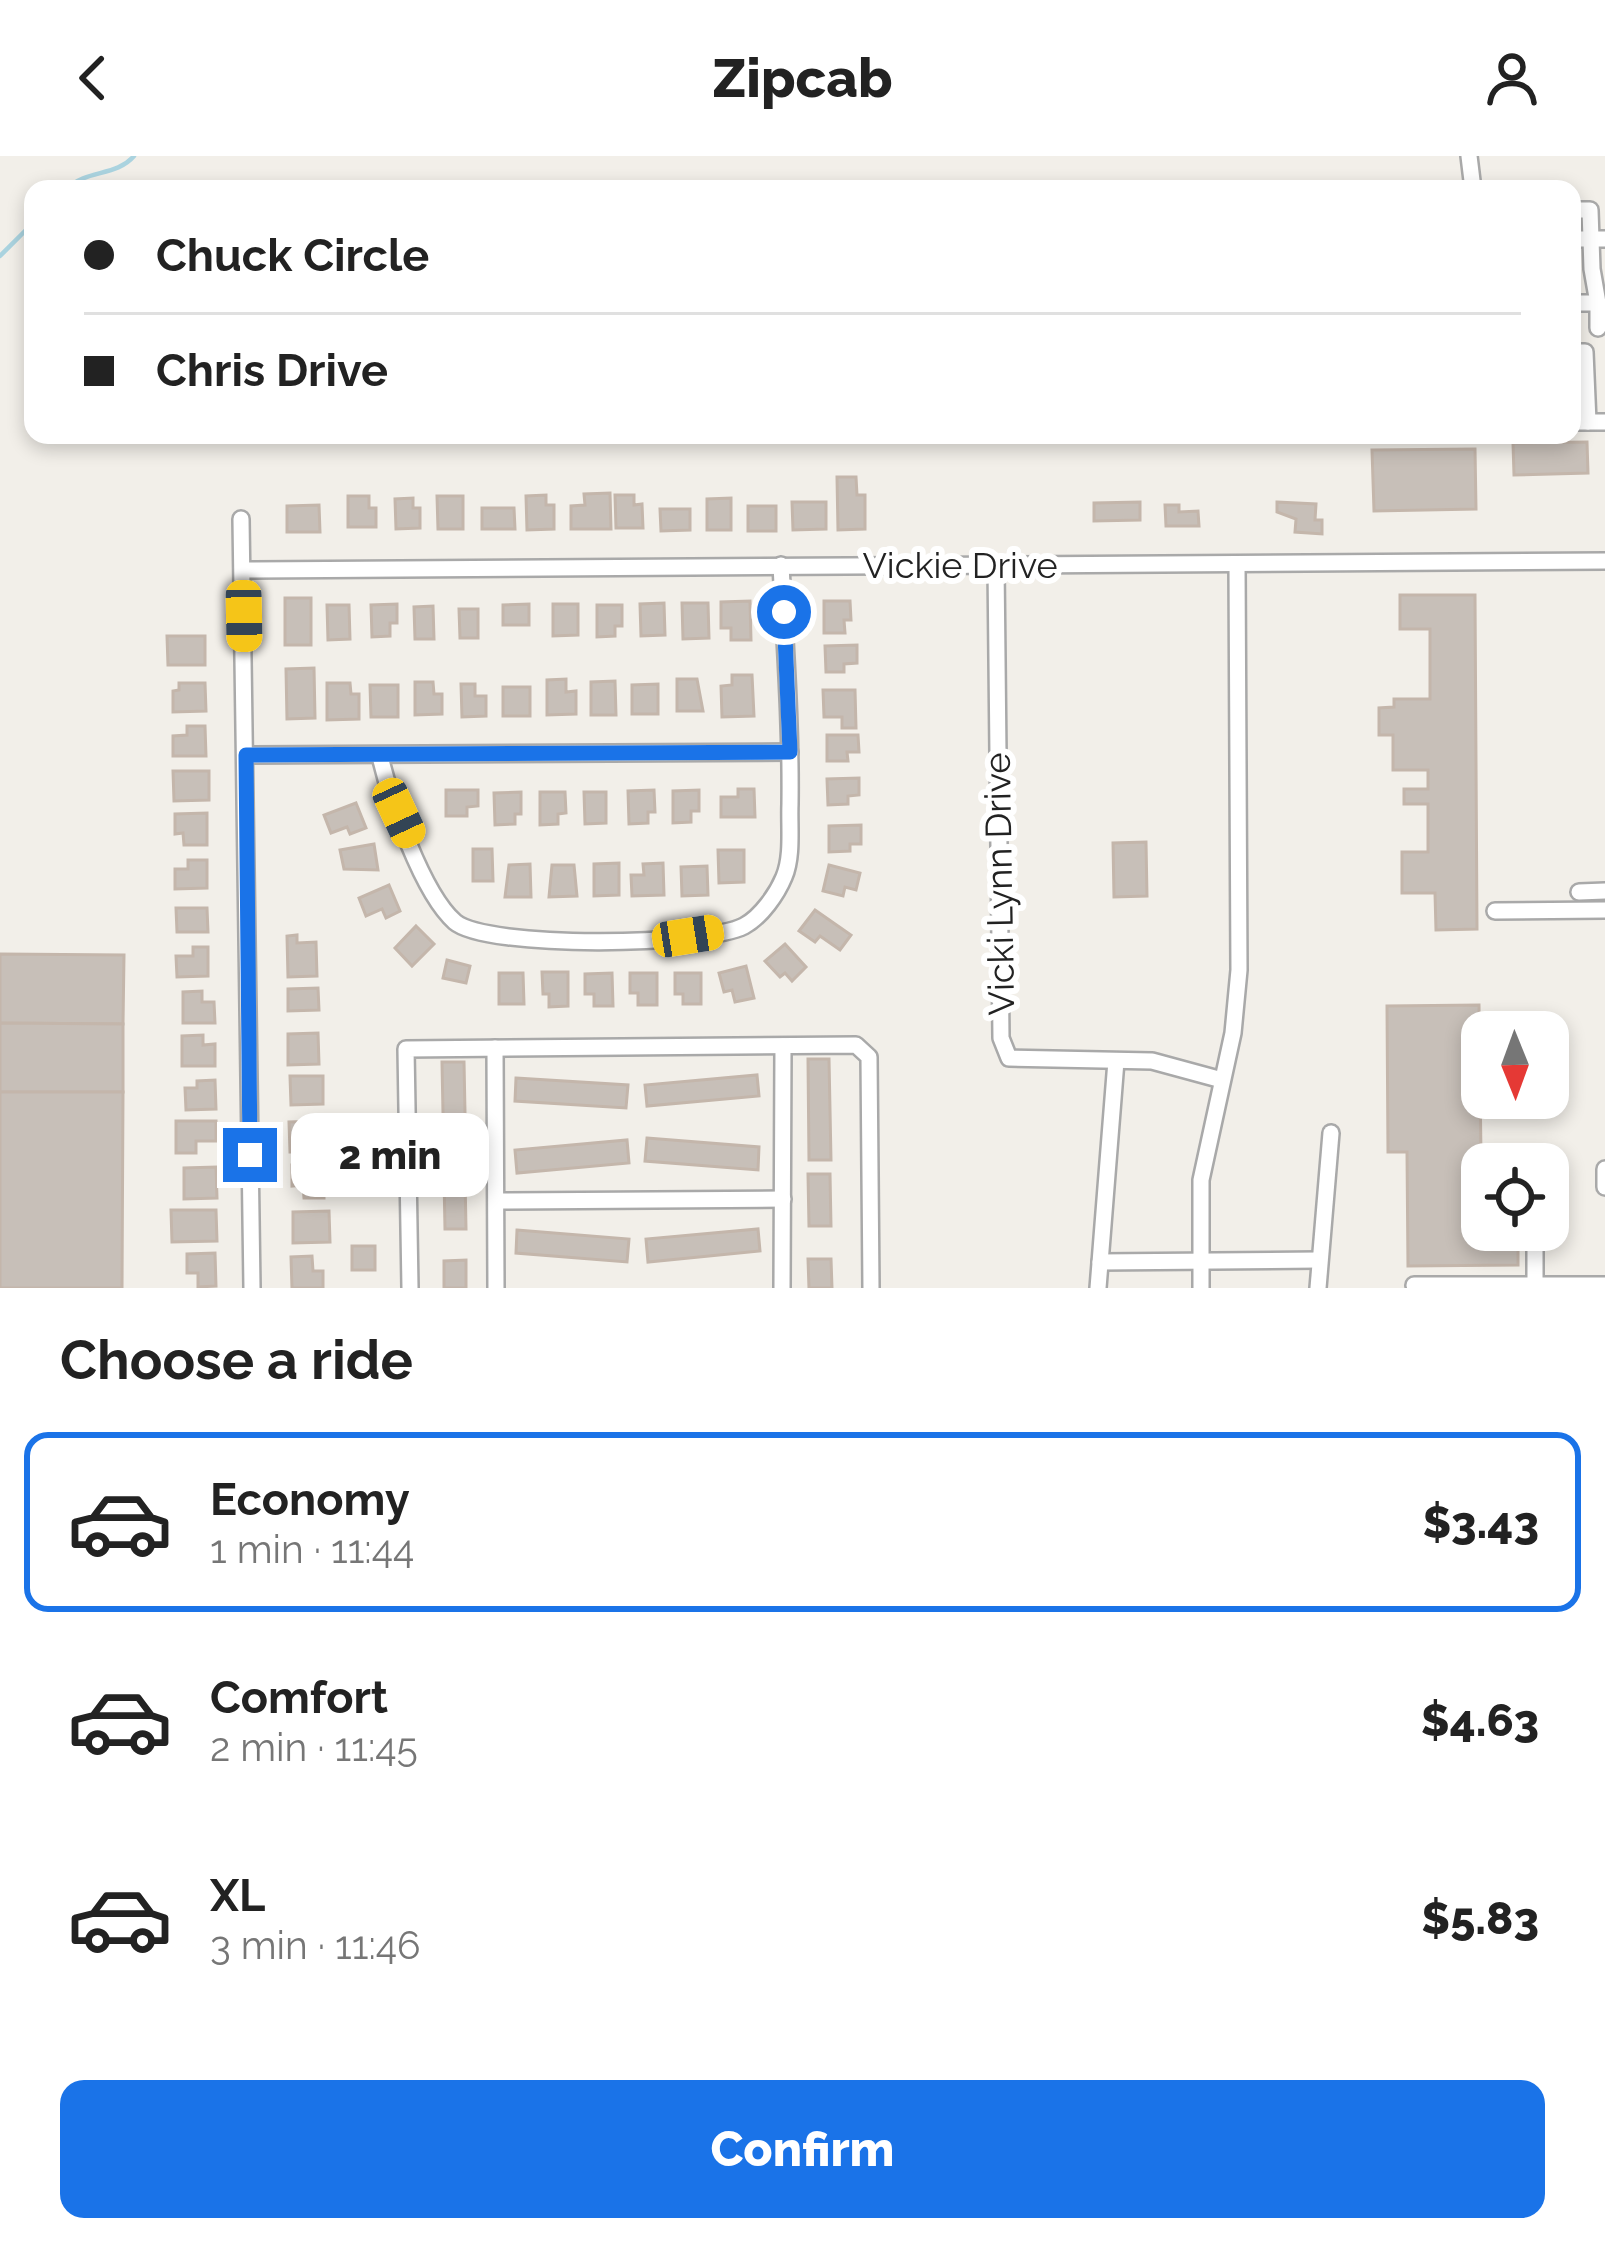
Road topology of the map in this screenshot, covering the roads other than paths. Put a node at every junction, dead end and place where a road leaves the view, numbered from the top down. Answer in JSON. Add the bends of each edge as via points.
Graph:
{"nodes":[{"id":1,"x":1581,"y":210,"type":"edge"},
{"id":2,"x":1598,"y":239,"type":"edge"},
{"id":3,"x":1581,"y":302,"type":"edge"},
{"id":4,"x":1598,"y":303,"type":"junction"},
{"id":5,"x":1598,"y":328,"type":"dead end"},
{"id":6,"x":1581,"y":352,"type":"edge"},
{"id":7,"x":1588,"y":422,"type":"edge"},
{"id":8,"x":241,"y":519,"type":"dead end"},
{"id":9,"x":1605,"y":561,"type":"edge"},
{"id":10,"x":1237,"y":564,"type":"junction"},
{"id":11,"x":781,"y":565,"type":"junction"},
{"id":12,"x":996,"y":565,"type":"junction"},
{"id":13,"x":244,"y":570,"type":"junction"},
{"id":14,"x":790,"y":752,"type":"junction"},
{"id":15,"x":246,"y":755,"type":"junction"},
{"id":16,"x":380,"y":756,"type":"junction"},
{"id":17,"x":1579,"y":892,"type":"dead end"},
{"id":18,"x":1605,"y":892,"type":"edge"},
{"id":19,"x":1597,"y":910,"type":"edge"},
{"id":20,"x":1495,"y":911,"type":"dead end"},
{"id":21,"x":783,"y":1046,"type":"junction"},
{"id":22,"x":495,"y":1048,"type":"junction"},
{"id":23,"x":1116,"y":1061,"type":"junction"},
{"id":24,"x":1222,"y":1080,"type":"junction"},
{"id":25,"x":1331,"y":1133,"type":"dead end"},
{"id":26,"x":1605,"y":1169,"type":"edge"},
{"id":27,"x":1605,"y":1186,"type":"edge"},
{"id":28,"x":783,"y":1199,"type":"junction"},
{"id":29,"x":496,"y":1201,"type":"junction"},
{"id":30,"x":1535,"y":1251,"type":"edge"},
{"id":31,"x":1201,"y":1260,"type":"junction"},
{"id":32,"x":1318,"y":1260,"type":"junction"},
{"id":33,"x":1100,"y":1262,"type":"junction"},
{"id":34,"x":1535,"y":1285,"type":"edge"},
{"id":35,"x":1605,"y":1285,"type":"edge"},
{"id":36,"x":1414,"y":1286,"type":"edge"},
{"id":37,"x":252,"y":1288,"type":"edge"},
{"id":38,"x":410,"y":1288,"type":"edge"},
{"id":39,"x":496,"y":1288,"type":"edge"},
{"id":40,"x":782,"y":1288,"type":"edge"},
{"id":41,"x":871,"y":1288,"type":"edge"},
{"id":42,"x":1098,"y":1288,"type":"edge"},
{"id":43,"x":1201,"y":1288,"type":"edge"},
{"id":44,"x":1318,"y":1288,"type":"edge"}],
"edges":[{"from":1,"to":2,"type":"street","via":[[1590,210]]},
{"from":2,"to":4,"type":"street"},
{"from":3,"to":4,"type":"street"},
{"from":4,"to":5,"type":"street"},
{"from":6,"to":7,"type":"street"},
{"from":8,"to":13,"type":"street"},
{"from":9,"to":10,"type":"street","name":"Vickie Drive"},
{"from":10,"to":12,"type":"street","name":"Vickie Drive"},
{"from":10,"to":24,"type":"street","via":[[1239,970]]},
{"from":11,"to":12,"type":"street","name":"Vickie Drive"},
{"from":11,"to":13,"type":"street","name":"Vickie Drive"},
{"from":11,"to":14,"type":"street"},
{"from":12,"to":23,"type":"street","name":"Vicki Lynn Drive","via":[[1001,1038],[1009,1058]]},
{"from":13,"to":15,"type":"street"},
{"from":14,"to":16,"type":"street"},
{"from":14,"to":16,"type":"street","via":[[786,873],[770,902],[744,926],[660,941],[485,937],[456,923],[432,890]]},
{"from":15,"to":16,"type":"street"},
{"from":15,"to":37,"type":"street"},
{"from":17,"to":18,"type":"street"},
{"from":19,"to":20,"type":"street"},
{"from":21,"to":22,"type":"street"},
{"from":21,"to":28,"type":"street"},
{"from":21,"to":41,"type":"street","via":[[856,1045],[869,1057]]},
{"from":22,"to":29,"type":"street"},
{"from":22,"to":38,"type":"street","via":[[406,1049]]},
{"from":23,"to":24,"type":"street","name":"Vicki Lynn Drive","via":[[1152,1061]]},
{"from":23,"to":33,"type":"street"},
{"from":24,"to":31,"type":"street","via":[[1202,1180]]},
{"from":25,"to":32,"type":"street"},
{"from":26,"to":27,"type":"street"},
{"from":28,"to":29,"type":"street"},
{"from":28,"to":40,"type":"street"},
{"from":29,"to":39,"type":"street"},
{"from":30,"to":34,"type":"street"},
{"from":31,"to":32,"type":"street"},
{"from":31,"to":33,"type":"street"},
{"from":31,"to":43,"type":"street"},
{"from":32,"to":44,"type":"street"},
{"from":33,"to":42,"type":"street"},
{"from":34,"to":35,"type":"street"},
{"from":34,"to":36,"type":"street"}]}
